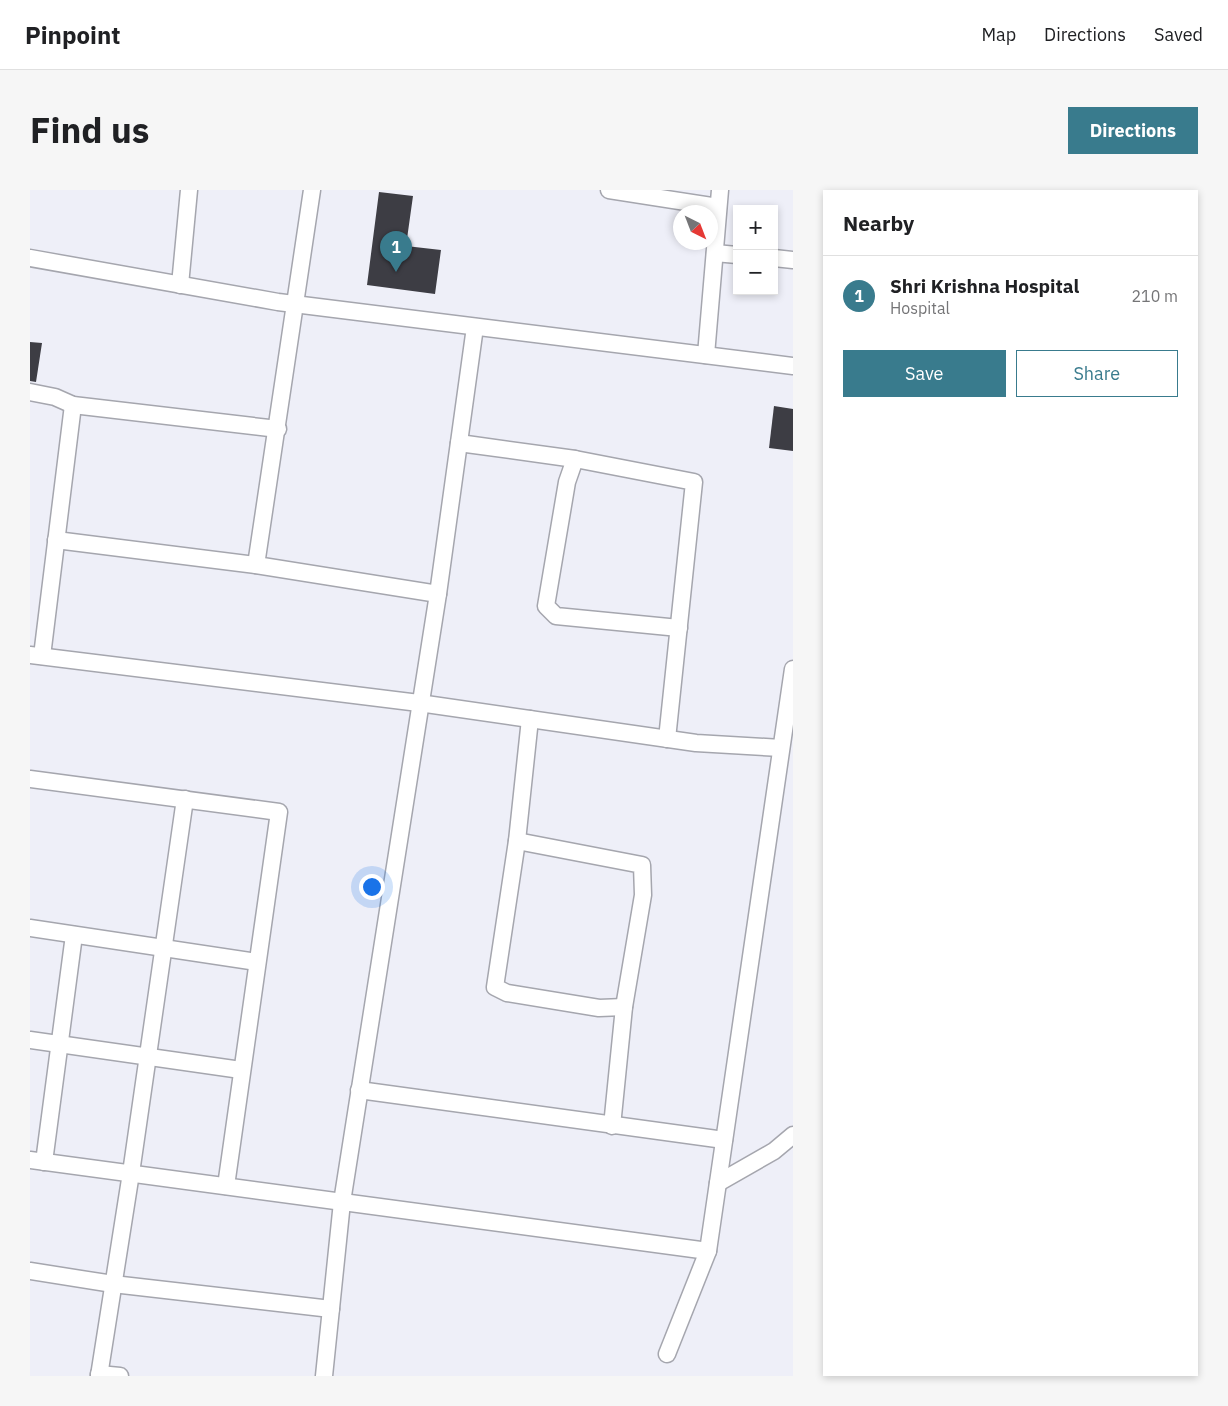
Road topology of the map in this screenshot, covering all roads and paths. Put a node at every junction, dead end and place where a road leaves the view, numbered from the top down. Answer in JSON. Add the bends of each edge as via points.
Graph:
{"nodes":[{"id":1,"x":189,"y":190,"type":"edge"},
{"id":2,"x":312,"y":190,"type":"edge"},
{"id":3,"x":609,"y":190,"type":"edge"},
{"id":4,"x":720,"y":190,"type":"edge"},
{"id":5,"x":705,"y":205,"type":"edge"},
{"id":6,"x":718,"y":207,"type":"edge"},
{"id":7,"x":715,"y":250,"type":"edge"},
{"id":8,"x":715,"y":253,"type":"junction"},
{"id":9,"x":733,"y":255,"type":"edge"},
{"id":10,"x":30,"y":258,"type":"edge"},
{"id":11,"x":778,"y":258,"type":"edge"},
{"id":12,"x":793,"y":260,"type":"edge"},
{"id":13,"x":180,"y":285,"type":"junction"},
{"id":14,"x":296,"y":304,"type":"junction"},
{"id":15,"x":476,"y":327,"type":"junction"},
{"id":16,"x":706,"y":355,"type":"junction"},
{"id":17,"x":793,"y":366,"type":"edge"},
{"id":18,"x":30,"y":392,"type":"edge"},
{"id":19,"x":73,"y":405,"type":"junction"},
{"id":20,"x":278,"y":429,"type":"junction"},
{"id":21,"x":459,"y":443,"type":"junction"},
{"id":22,"x":575,"y":459,"type":"junction"},
{"id":23,"x":56,"y":540,"type":"junction"},
{"id":24,"x":256,"y":565,"type":"junction"},
{"id":25,"x":438,"y":594,"type":"junction"},
{"id":26,"x":679,"y":628,"type":"junction"},
{"id":27,"x":36,"y":655,"type":"edge"},
{"id":28,"x":793,"y":669,"type":"edge"},
{"id":29,"x":419,"y":703,"type":"junction"},
{"id":30,"x":530,"y":719,"type":"junction"},
{"id":31,"x":667,"y":739,"type":"junction"},
{"id":32,"x":781,"y":748,"type":"junction"},
{"id":33,"x":30,"y":779,"type":"edge"},
{"id":34,"x":184,"y":799,"type":"junction"},
{"id":35,"x":517,"y":841,"type":"junction"},
{"id":36,"x":30,"y":928,"type":"edge"},
{"id":37,"x":74,"y":935,"type":"junction"},
{"id":38,"x":164,"y":948,"type":"junction"},
{"id":39,"x":257,"y":962,"type":"junction"},
{"id":40,"x":624,"y":1007,"type":"junction"},
{"id":41,"x":30,"y":1040,"type":"edge"},
{"id":42,"x":61,"y":1044,"type":"junction"},
{"id":43,"x":148,"y":1056,"type":"junction"},
{"id":44,"x":241,"y":1070,"type":"junction"},
{"id":45,"x":359,"y":1090,"type":"junction"},
{"id":46,"x":612,"y":1126,"type":"junction"},
{"id":47,"x":793,"y":1135,"type":"edge"},
{"id":48,"x":724,"y":1140,"type":"junction"},
{"id":49,"x":37,"y":1161,"type":"edge"},
{"id":50,"x":131,"y":1173,"type":"junction"},
{"id":51,"x":718,"y":1183,"type":"junction"},
{"id":52,"x":226,"y":1186,"type":"junction"},
{"id":53,"x":342,"y":1202,"type":"junction"},
{"id":54,"x":708,"y":1251,"type":"junction"},
{"id":55,"x":30,"y":1271,"type":"edge"},
{"id":56,"x":113,"y":1284,"type":"junction"},
{"id":57,"x":331,"y":1309,"type":"junction"},
{"id":58,"x":666,"y":1354,"type":"dead end"},
{"id":59,"x":99,"y":1375,"type":"edge"},
{"id":60,"x":120,"y":1376,"type":"edge"},
{"id":61,"x":324,"y":1376,"type":"edge"}],
"edges":[{"from":1,"to":13,"type":"street"},
{"from":2,"to":14,"type":"street"},
{"from":3,"to":5,"type":"street"},
{"from":4,"to":6,"type":"street"},
{"from":7,"to":8,"type":"street"},
{"from":8,"to":9,"type":"street"},
{"from":8,"to":16,"type":"street"},
{"from":10,"to":13,"type":"street"},
{"from":11,"to":12,"type":"street"},
{"from":13,"to":14,"type":"street"},
{"from":14,"to":15,"type":"street"},
{"from":14,"to":20,"type":"street"},
{"from":15,"to":16,"type":"street"},
{"from":15,"to":21,"type":"street"},
{"from":16,"to":17,"type":"street"},
{"from":18,"to":19,"type":"street"},
{"from":19,"to":20,"type":"street"},
{"from":19,"to":23,"type":"street"},
{"from":20,"to":24,"type":"street"},
{"from":21,"to":22,"type":"street"},
{"from":21,"to":25,"type":"street"},
{"from":22,"to":26,"type":"street","via":[[694,482]]},
{"from":22,"to":26,"type":"street","via":[[567,482],[546,606],[556,616]]},
{"from":23,"to":24,"type":"street"},
{"from":23,"to":27,"type":"street"},
{"from":24,"to":25,"type":"street"},
{"from":25,"to":29,"type":"street"},
{"from":26,"to":31,"type":"street"},
{"from":27,"to":29,"type":"street"},
{"from":28,"to":32,"type":"street"},
{"from":29,"to":30,"type":"street"},
{"from":29,"to":45,"type":"street"},
{"from":30,"to":31,"type":"street"},
{"from":30,"to":35,"type":"street"},
{"from":31,"to":32,"type":"street"},
{"from":32,"to":48,"type":"street"},
{"from":33,"to":34,"type":"street"},
{"from":34,"to":38,"type":"street"},
{"from":34,"to":39,"type":"street","via":[[279,812]]},
{"from":35,"to":40,"type":"street","via":[[642,865],[643,894]]},
{"from":35,"to":40,"type":"street","via":[[495,987],[507,993],[599,1008]]},
{"from":36,"to":37,"type":"street"},
{"from":37,"to":38,"type":"street"},
{"from":37,"to":42,"type":"street"},
{"from":38,"to":39,"type":"street"},
{"from":38,"to":43,"type":"street"},
{"from":39,"to":44,"type":"street"},
{"from":40,"to":46,"type":"street"},
{"from":41,"to":42,"type":"street"},
{"from":42,"to":43,"type":"street"},
{"from":42,"to":49,"type":"street"},
{"from":43,"to":44,"type":"street"},
{"from":43,"to":50,"type":"street"},
{"from":44,"to":52,"type":"street"},
{"from":45,"to":46,"type":"street"},
{"from":45,"to":53,"type":"street"},
{"from":46,"to":48,"type":"street"},
{"from":47,"to":51,"type":"street","via":[[774,1151]]},
{"from":48,"to":51,"type":"street"},
{"from":49,"to":50,"type":"street"},
{"from":50,"to":52,"type":"street"},
{"from":50,"to":56,"type":"street"},
{"from":51,"to":54,"type":"street"},
{"from":52,"to":53,"type":"street"},
{"from":53,"to":54,"type":"street"},
{"from":53,"to":57,"type":"street"},
{"from":54,"to":58,"type":"street"},
{"from":55,"to":56,"type":"street"},
{"from":56,"to":57,"type":"street"},
{"from":56,"to":59,"type":"street"},
{"from":57,"to":61,"type":"street"},
{"from":59,"to":60,"type":"street"}]}
